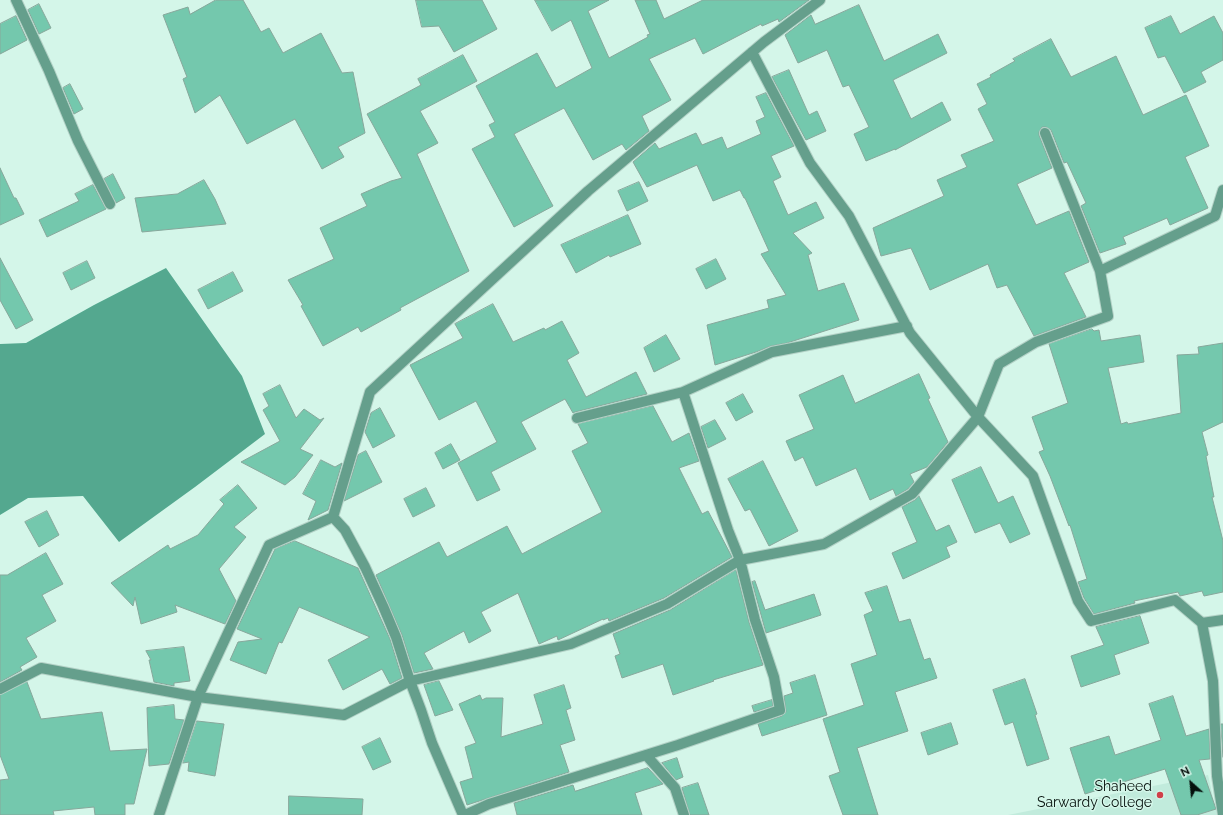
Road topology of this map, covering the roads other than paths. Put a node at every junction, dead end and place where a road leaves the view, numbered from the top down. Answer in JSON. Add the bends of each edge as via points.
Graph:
{"nodes":[{"id":1,"x":16,"y":0,"type":"edge"},
{"id":2,"x":820,"y":0,"type":"edge"},
{"id":3,"x":752,"y":52,"type":"junction"},
{"id":4,"x":1044,"y":133,"type":"dead end"},
{"id":5,"x":1223,"y":190,"type":"edge"},
{"id":6,"x":110,"y":204,"type":"dead end"},
{"id":7,"x":1100,"y":271,"type":"junction"},
{"id":8,"x":907,"y":326,"type":"junction"},
{"id":9,"x":683,"y":392,"type":"junction"},
{"id":10,"x":978,"y":417,"type":"junction"},
{"id":11,"x":578,"y":418,"type":"dead end"},
{"id":12,"x":333,"y":517,"type":"junction"},
{"id":13,"x":740,"y":560,"type":"junction"},
{"id":14,"x":1223,"y":620,"type":"edge"},
{"id":15,"x":1202,"y":623,"type":"junction"},
{"id":16,"x":410,"y":681,"type":"junction"},
{"id":17,"x":0,"y":689,"type":"edge"},
{"id":18,"x":198,"y":697,"type":"junction"},
{"id":19,"x":646,"y":755,"type":"junction"},
{"id":20,"x":159,"y":815,"type":"edge"},
{"id":21,"x":464,"y":815,"type":"edge"},
{"id":22,"x":684,"y":815,"type":"edge"},
{"id":23,"x":1223,"y":815,"type":"edge"}],
"edges":[{"from":1,"to":6,"type":"street","via":[[78,141]]},
{"from":2,"to":3,"type":"street"},
{"from":3,"to":8,"type":"street","via":[[810,163],[849,216]]},
{"from":3,"to":12,"type":"street","via":[[588,191],[370,392]]},
{"from":4,"to":7,"type":"street"},
{"from":5,"to":7,"type":"street","via":[[1215,216]]},
{"from":7,"to":10,"type":"street","via":[[1108,316],[1036,342],[999,364]]},
{"from":8,"to":9,"type":"street","via":[[772,352]]},
{"from":8,"to":10,"type":"street"},
{"from":9,"to":11,"type":"street"},
{"from":9,"to":13,"type":"street"},
{"from":10,"to":13,"type":"street","via":[[912,494],[824,544]]},
{"from":10,"to":15,"type":"street","via":[[1033,476],[1078,600],[1092,621],[1175,600]]},
{"from":12,"to":16,"type":"street","via":[[345,530],[374,586],[396,637]]},
{"from":12,"to":18,"type":"street","via":[[269,545]]},
{"from":13,"to":16,"type":"street","via":[[667,604],[571,644]]},
{"from":13,"to":19,"type":"street","via":[[755,620],[774,677],[780,710]]},
{"from":14,"to":15,"type":"street"},
{"from":15,"to":23,"type":"street","via":[[1213,681],[1217,776]]},
{"from":16,"to":18,"type":"street","via":[[344,715]]},
{"from":16,"to":21,"type":"street","via":[[432,743]]},
{"from":17,"to":18,"type":"street","via":[[41,668]]},
{"from":18,"to":20,"type":"street"},
{"from":19,"to":21,"type":"street","via":[[489,804]]},
{"from":19,"to":22,"type":"street","via":[[675,788]]}]}
